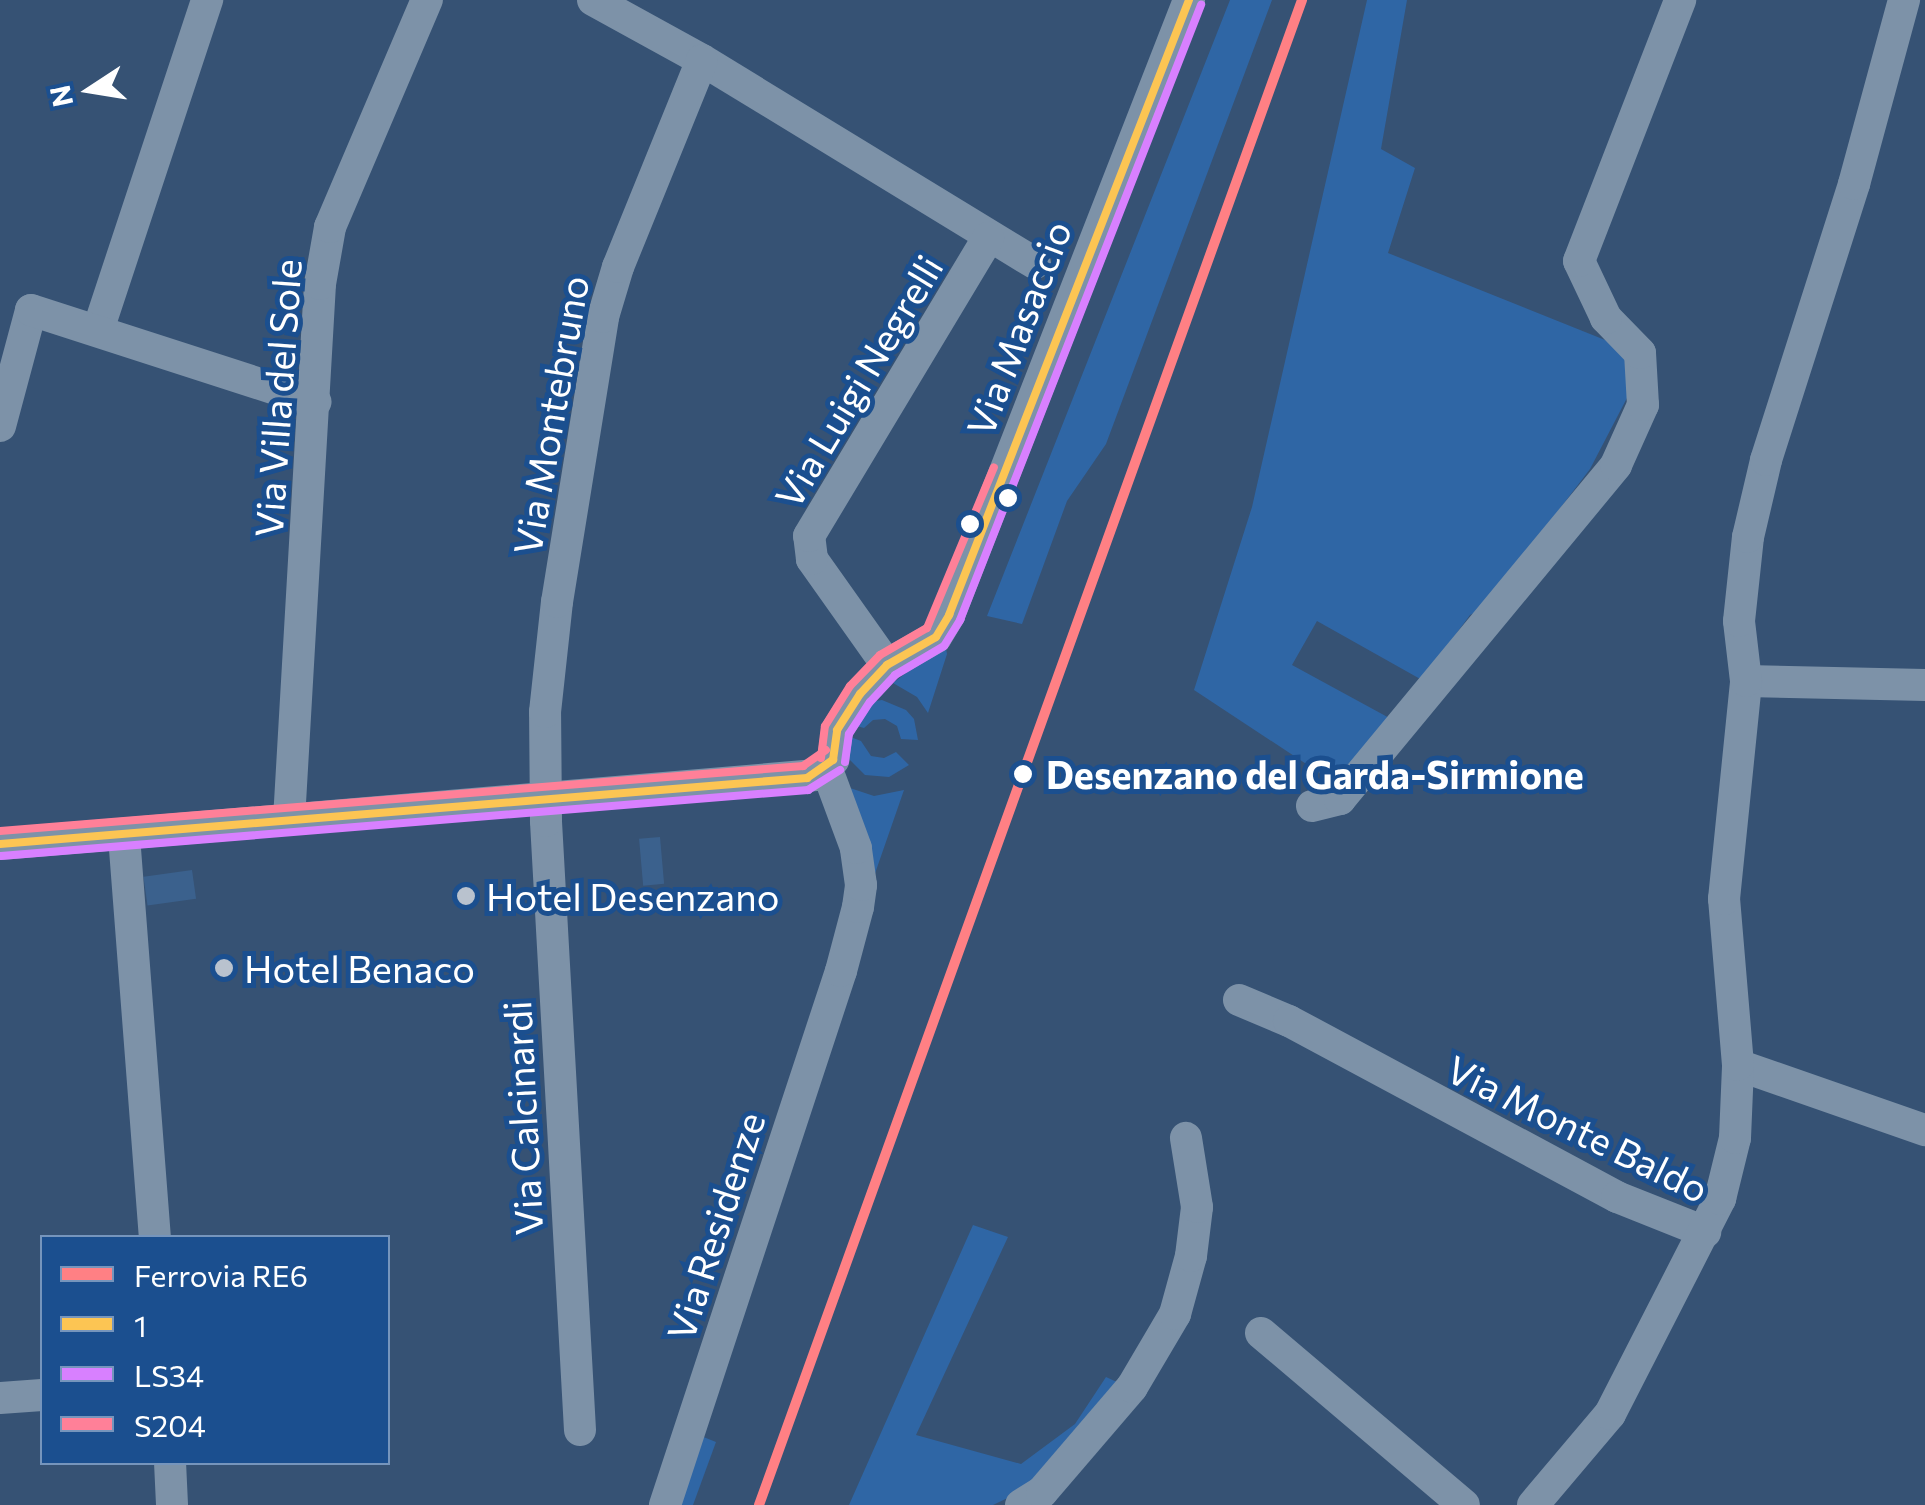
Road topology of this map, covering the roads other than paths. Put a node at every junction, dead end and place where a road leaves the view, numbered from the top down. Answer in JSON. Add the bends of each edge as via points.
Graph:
{"nodes":[{"id":1,"x":208,"y":0,"type":"edge"},
{"id":2,"x":427,"y":0,"type":"edge"},
{"id":3,"x":594,"y":0,"type":"edge"},
{"id":4,"x":1189,"y":0,"type":"edge"},
{"id":5,"x":1680,"y":0,"type":"edge"},
{"id":6,"x":1904,"y":0,"type":"edge"},
{"id":7,"x":702,"y":60,"type":"junction"},
{"id":8,"x":988,"y":238,"type":"junction"},
{"id":9,"x":1035,"y":262,"type":"dead end"},
{"id":10,"x":98,"y":330,"type":"junction"},
{"id":11,"x":316,"y":402,"type":"junction"},
{"id":12,"x":0,"y":426,"type":"edge"},
{"id":13,"x":887,"y":665,"type":"junction"},
{"id":14,"x":1746,"y":681,"type":"junction"},
{"id":15,"x":1925,"y":685,"type":"edge"},
{"id":16,"x":830,"y":763,"type":"junction"},
{"id":17,"x":545,"y":801,"type":"junction"},
{"id":18,"x":1312,"y":806,"type":"dead end"},
{"id":19,"x":289,"y":820,"type":"junction"},
{"id":20,"x":124,"y":836,"type":"junction"},
{"id":21,"x":0,"y":844,"type":"edge"},
{"id":22,"x":1239,"y":1000,"type":"dead end"},
{"id":23,"x":1738,"y":1065,"type":"junction"},
{"id":24,"x":1925,"y":1130,"type":"edge"},
{"id":25,"x":1186,"y":1138,"type":"dead end"},
{"id":26,"x":1705,"y":1232,"type":"junction"},
{"id":27,"x":154,"y":1235,"type":"edge"},
{"id":28,"x":1261,"y":1333,"type":"dead end"},
{"id":29,"x":40,"y":1395,"type":"edge"},
{"id":30,"x":0,"y":1398,"type":"edge"},
{"id":31,"x":580,"y":1430,"type":"dead end"},
{"id":32,"x":170,"y":1465,"type":"edge"},
{"id":33,"x":172,"y":1505,"type":"edge"},
{"id":34,"x":664,"y":1505,"type":"edge"},
{"id":35,"x":1021,"y":1505,"type":"edge"},
{"id":36,"x":1464,"y":1505,"type":"edge"},
{"id":37,"x":1533,"y":1505,"type":"edge"}],
"edges":[{"from":1,"to":10,"type":"street"},
{"from":2,"to":11,"type":"street","name":"Via Villa del Sole","via":[[330,227],[320,284]]},
{"from":3,"to":7,"type":"street","name":"Via Luigi Negrelli"},
{"from":4,"to":13,"type":"street","name":"Via Masaccio","via":[[949,615],[922,648]]},
{"from":5,"to":18,"type":"street","via":[[1579,261],[1606,318],[1640,354],[1643,405],[1616,465],[1340,799]]},
{"from":6,"to":14,"type":"street","via":[[1748,537],[1738,622]]},
{"from":7,"to":8,"type":"street","name":"Via Luigi Negrelli"},
{"from":7,"to":17,"type":"street","name":"Via Montebruno","via":[[603,317],[557,602],[545,712]]},
{"from":8,"to":9,"type":"street","name":"Via Luigi Negrelli"},
{"from":8,"to":13,"type":"street","name":"Via Luigi Negrelli","via":[[809,536],[812,559]]},
{"from":10,"to":11,"type":"street"},
{"from":10,"to":12,"type":"street","via":[[30,310]]},
{"from":11,"to":19,"type":"street","name":"Via Villa del Sole"},
{"from":13,"to":16,"type":"street","name":"Via Masaccio","via":[[837,730]]},
{"from":14,"to":15,"type":"street"},
{"from":14,"to":23,"type":"street","via":[[1724,899]]},
{"from":16,"to":17,"type":"street","via":[[807,778]]},
{"from":16,"to":34,"type":"street","name":"Via Residenze","via":[[860,874],[858,907]]},
{"from":17,"to":19,"type":"street"},
{"from":17,"to":31,"type":"street","name":"Via Calcinardi"},
{"from":19,"to":20,"type":"street"},
{"from":20,"to":21,"type":"street"},
{"from":20,"to":27,"type":"street"},
{"from":22,"to":26,"type":"street","name":"Via Monte Baldo","via":[[1616,1197]]},
{"from":23,"to":24,"type":"street"},
{"from":23,"to":26,"type":"street","via":[[1736,1138]]},
{"from":25,"to":35,"type":"street","via":[[1197,1207],[1175,1314],[1132,1387],[1042,1492]]},
{"from":26,"to":37,"type":"street","name":"Via Monte Baldo","via":[[1610,1414]]},
{"from":28,"to":36,"type":"street"},
{"from":29,"to":30,"type":"street"},
{"from":32,"to":33,"type":"street"}]}
